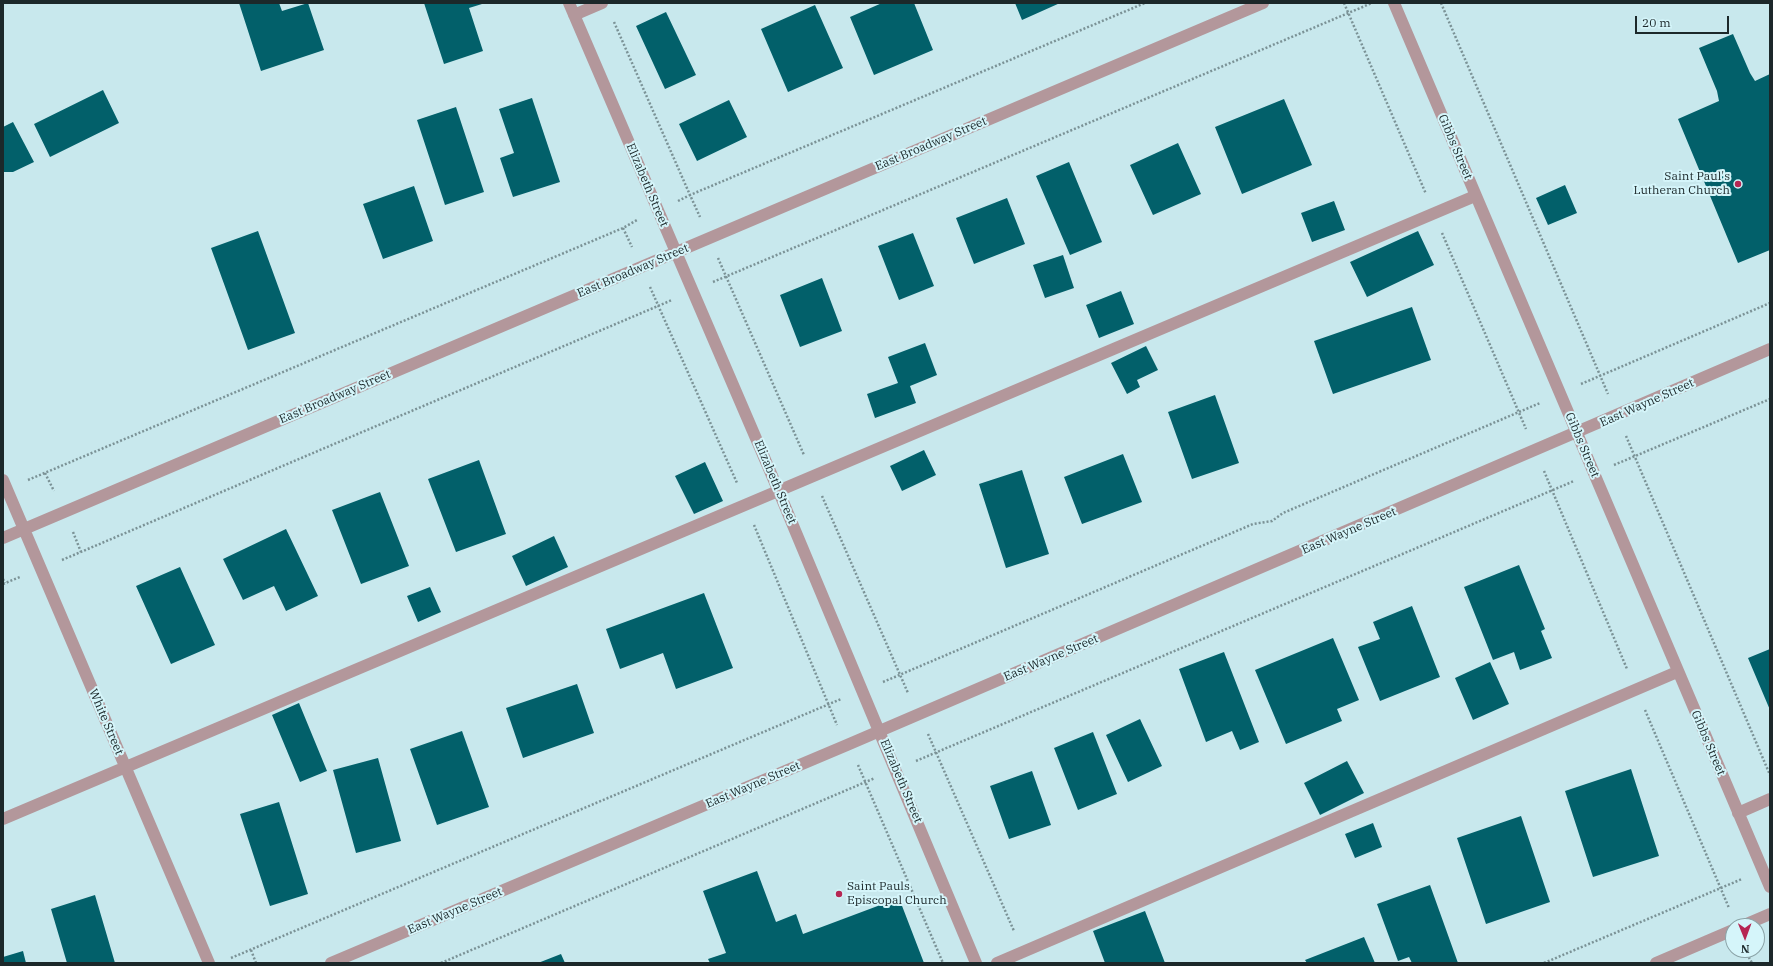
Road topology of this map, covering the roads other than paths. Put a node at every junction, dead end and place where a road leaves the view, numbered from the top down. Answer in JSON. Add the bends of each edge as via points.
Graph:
{"nodes":[{"id":1,"x":569,"y":3,"type":"edge"},
{"id":2,"x":602,"y":3,"type":"edge"},
{"id":3,"x":1263,"y":3,"type":"edge"},
{"id":4,"x":1394,"y":3,"type":"edge"},
{"id":5,"x":574,"y":15,"type":"junction"},
{"id":6,"x":1476,"y":196,"type":"junction"},
{"id":7,"x":676,"y":253,"type":"junction"},
{"id":8,"x":1770,"y":350,"type":"edge"},
{"id":9,"x":1577,"y":433,"type":"junction"},
{"id":10,"x":3,"y":480,"type":"edge"},
{"id":11,"x":779,"y":492,"type":"junction"},
{"id":12,"x":24,"y":529,"type":"junction"},
{"id":13,"x":3,"y":538,"type":"edge"},
{"id":14,"x":1677,"y":672,"type":"junction"},
{"id":15,"x":880,"y":731,"type":"junction"},
{"id":16,"x":125,"y":767,"type":"junction"},
{"id":17,"x":1770,"y":799,"type":"edge"},
{"id":18,"x":1738,"y":813,"type":"junction"},
{"id":19,"x":3,"y":819,"type":"edge"},
{"id":20,"x":1770,"y":887,"type":"edge"},
{"id":21,"x":1770,"y":914,"type":"edge"},
{"id":22,"x":1761,"y":918,"type":"edge"},
{"id":23,"x":1725,"y":933,"type":"edge"},
{"id":24,"x":209,"y":963,"type":"edge"},
{"id":25,"x":331,"y":963,"type":"edge"},
{"id":26,"x":976,"y":963,"type":"edge"},
{"id":27,"x":997,"y":963,"type":"edge"},
{"id":28,"x":1656,"y":963,"type":"edge"}],
"edges":[{"from":1,"to":5,"type":"street","name":"Elizabeth Street"},
{"from":2,"to":5,"type":"street"},
{"from":3,"to":7,"type":"street","name":"East Broadway Street"},
{"from":4,"to":6,"type":"street","name":"Gibbs Street"},
{"from":5,"to":7,"type":"street","name":"Elizabeth Street"},
{"from":6,"to":9,"type":"street","name":"Gibbs Street"},
{"from":6,"to":11,"type":"street"},
{"from":7,"to":11,"type":"street","name":"Elizabeth Street"},
{"from":7,"to":12,"type":"street","name":"East Broadway Street"},
{"from":8,"to":9,"type":"street","name":"East Wayne Street"},
{"from":9,"to":14,"type":"street","name":"Gibbs Street"},
{"from":9,"to":15,"type":"street","name":"East Wayne Street"},
{"from":10,"to":12,"type":"street","name":"White Street"},
{"from":11,"to":15,"type":"street","name":"Elizabeth Street"},
{"from":11,"to":16,"type":"street"},
{"from":12,"to":13,"type":"street","name":"East Broadway Street"},
{"from":12,"to":16,"type":"street","name":"White Street"},
{"from":14,"to":18,"type":"street","name":"Gibbs Street"},
{"from":14,"to":27,"type":"street"},
{"from":15,"to":25,"type":"street","name":"East Wayne Street"},
{"from":15,"to":26,"type":"street","name":"Elizabeth Street"},
{"from":16,"to":19,"type":"street"},
{"from":16,"to":24,"type":"street","name":"White Street"},
{"from":17,"to":18,"type":"street"},
{"from":18,"to":20,"type":"street","name":"Gibbs Street"},
{"from":21,"to":22,"type":"street"},
{"from":23,"to":28,"type":"street"}]}
